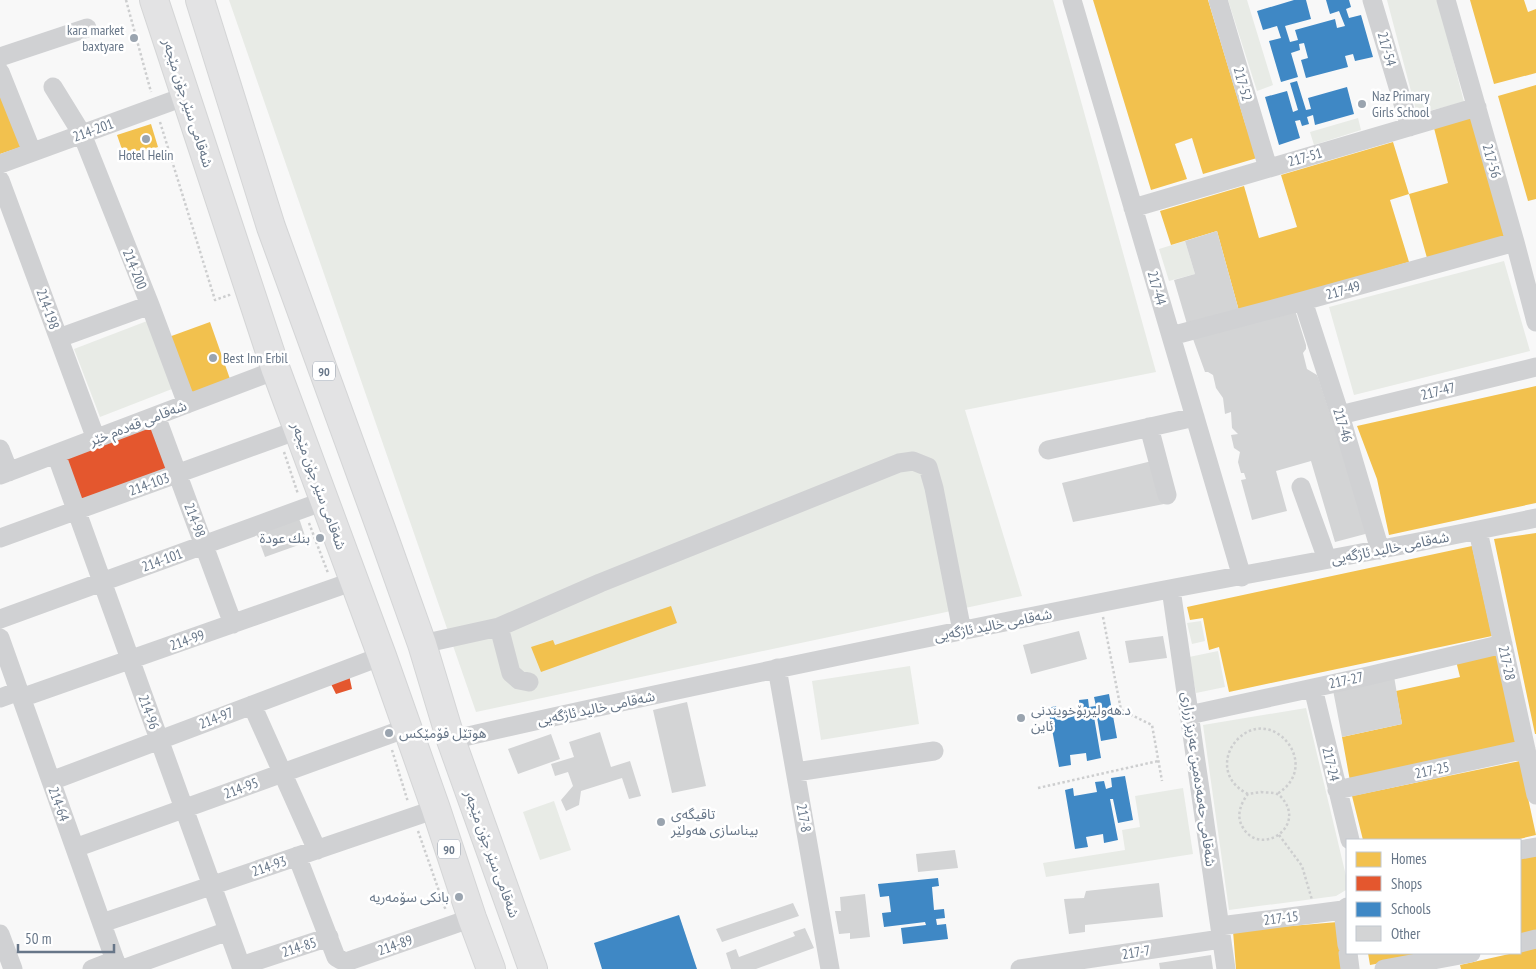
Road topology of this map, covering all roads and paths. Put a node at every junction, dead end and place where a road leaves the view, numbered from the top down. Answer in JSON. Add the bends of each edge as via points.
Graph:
{"nodes":[{"id":1,"x":126,"y":0,"type":"edge"},
{"id":2,"x":154,"y":0,"type":"edge"},
{"id":3,"x":200,"y":0,"type":"edge"},
{"id":4,"x":1072,"y":0,"type":"edge"},
{"id":5,"x":1218,"y":0,"type":"edge"},
{"id":6,"x":1372,"y":0,"type":"edge"},
{"id":7,"x":1446,"y":0,"type":"edge"},
{"id":8,"x":87,"y":28,"type":"dead end"},
{"id":9,"x":0,"y":57,"type":"edge"},
{"id":10,"x":0,"y":72,"type":"edge"},
{"id":11,"x":53,"y":87,"type":"dead end"},
{"id":12,"x":186,"y":96,"type":"junction"},
{"id":13,"x":155,"y":107,"type":"junction"},
{"id":14,"x":1477,"y":107,"type":"junction"},
{"id":15,"x":1410,"y":127,"type":"junction"},
{"id":16,"x":82,"y":134,"type":"junction"},
{"id":17,"x":32,"y":152,"type":"junction"},
{"id":18,"x":0,"y":164,"type":"edge"},
{"id":19,"x":1268,"y":168,"type":"junction"},
{"id":20,"x":254,"y":177,"type":"junction"},
{"id":21,"x":0,"y":180,"type":"edge"},
{"id":22,"x":214,"y":182,"type":"junction"},
{"id":23,"x":1133,"y":208,"type":"junction"},
{"id":24,"x":270,"y":227,"type":"junction"},
{"id":25,"x":234,"y":241,"type":"junction"},
{"id":26,"x":1515,"y":242,"type":"junction"},
{"id":27,"x":1303,"y":301,"type":"junction"},
{"id":28,"x":233,"y":304,"type":"dead end"},
{"id":29,"x":150,"y":305,"type":"junction"},
{"id":30,"x":1536,"y":322,"type":"edge"},
{"id":31,"x":1171,"y":336,"type":"junction"},
{"id":32,"x":59,"y":338,"type":"junction"},
{"id":33,"x":1536,"y":367,"type":"edge"},
{"id":34,"x":276,"y":370,"type":"junction"},
{"id":35,"x":187,"y":404,"type":"junction"},
{"id":36,"x":1340,"y":414,"type":"junction"},
{"id":37,"x":156,"y":416,"type":"junction"},
{"id":38,"x":1195,"y":417,"type":"junction"},
{"id":39,"x":1149,"y":427,"type":"junction"},
{"id":40,"x":291,"y":432,"type":"junction"},
{"id":41,"x":96,"y":439,"type":"junction"},
{"id":42,"x":0,"y":449,"type":"edge"},
{"id":43,"x":1048,"y":450,"type":"dead end"},
{"id":44,"x":56,"y":454,"type":"junction"},
{"id":45,"x":4,"y":473,"type":"edge"},
{"id":46,"x":177,"y":474,"type":"junction"},
{"id":47,"x":1301,"y":487,"type":"dead end"},
{"id":48,"x":1167,"y":495,"type":"dead end"},
{"id":49,"x":314,"y":505,"type":"junction"},
{"id":50,"x":76,"y":511,"type":"junction"},
{"id":51,"x":1536,"y":518,"type":"edge"},
{"id":52,"x":1478,"y":531,"type":"junction"},
{"id":53,"x":0,"y":538,"type":"edge"},
{"id":54,"x":204,"y":545,"type":"junction"},
{"id":55,"x":1380,"y":550,"type":"junction"},
{"id":56,"x":1327,"y":559,"type":"junction"},
{"id":57,"x":1242,"y":577,"type":"junction"},
{"id":58,"x":102,"y":582,"type":"junction"},
{"id":59,"x":344,"y":585,"type":"junction"},
{"id":60,"x":1171,"y":589,"type":"junction"},
{"id":61,"x":1100,"y":603,"type":"junction"},
{"id":62,"x":0,"y":619,"type":"edge"},
{"id":63,"x":233,"y":624,"type":"junction"},
{"id":64,"x":499,"y":627,"type":"junction"},
{"id":65,"x":962,"y":631,"type":"junction"},
{"id":66,"x":0,"y":638,"type":"edge"},
{"id":67,"x":422,"y":644,"type":"junction"},
{"id":68,"x":1503,"y":644,"type":"junction"},
{"id":69,"x":382,"y":656,"type":"junction"},
{"id":70,"x":130,"y":660,"type":"junction"},
{"id":71,"x":778,"y":668,"type":"junction"},
{"id":72,"x":529,"y":682,"type":"dead end"},
{"id":73,"x":1313,"y":688,"type":"junction"},
{"id":74,"x":20,"y":694,"type":"junction"},
{"id":75,"x":0,"y":698,"type":"edge"},
{"id":76,"x":252,"y":705,"type":"junction"},
{"id":77,"x":1190,"y":715,"type":"junction"},
{"id":78,"x":397,"y":732,"type":"junction"},
{"id":79,"x":159,"y":740,"type":"junction"},
{"id":80,"x":451,"y":740,"type":"junction"},
{"id":81,"x":1526,"y":749,"type":"junction"},
{"id":82,"x":934,"y":751,"type":"dead end"},
{"id":83,"x":1158,"y":761,"type":"junction"},
{"id":84,"x":796,"y":772,"type":"junction"},
{"id":85,"x":282,"y":773,"type":"junction"},
{"id":86,"x":51,"y":781,"type":"junction"},
{"id":87,"x":1162,"y":782,"type":"dead end"},
{"id":88,"x":1038,"y":788,"type":"dead end"},
{"id":89,"x":1337,"y":790,"type":"junction"},
{"id":90,"x":1248,"y":794,"type":"junction"},
{"id":91,"x":1277,"y":794,"type":"junction"},
{"id":92,"x":1536,"y":794,"type":"edge"},
{"id":93,"x":184,"y":808,"type":"junction"},
{"id":94,"x":424,"y":813,"type":"junction"},
{"id":95,"x":1279,"y":835,"type":"junction"},
{"id":96,"x":1350,"y":839,"type":"edge"},
{"id":97,"x":1536,"y":847,"type":"edge"},
{"id":98,"x":75,"y":848,"type":"junction"},
{"id":99,"x":317,"y":850,"type":"junction"},
{"id":100,"x":1521,"y":850,"type":"edge"},
{"id":101,"x":297,"y":856,"type":"junction"},
{"id":102,"x":212,"y":886,"type":"junction"},
{"id":103,"x":1345,"y":909,"type":"edge"},
{"id":104,"x":1316,"y":914,"type":"junction"},
{"id":105,"x":460,"y":918,"type":"junction"},
{"id":106,"x":102,"y":923,"type":"junction"},
{"id":107,"x":1346,"y":927,"type":"edge"},
{"id":108,"x":228,"y":931,"type":"junction"},
{"id":109,"x":1221,"y":932,"type":"junction"},
{"id":110,"x":0,"y":934,"type":"edge"},
{"id":111,"x":329,"y":937,"type":"junction"},
{"id":112,"x":1536,"y":939,"type":"edge"},
{"id":113,"x":1521,"y":943,"type":"edge"},
{"id":114,"x":1348,"y":954,"type":"edge"},
{"id":115,"x":1468,"y":954,"type":"edge"},
{"id":116,"x":1089,"y":964,"type":"edge"},
{"id":117,"x":1436,"y":964,"type":"edge"},
{"id":118,"x":352,"y":965,"type":"edge"},
{"id":119,"x":119,"y":966,"type":"edge"},
{"id":120,"x":242,"y":968,"type":"edge"},
{"id":121,"x":13,"y":969,"type":"edge"},
{"id":122,"x":92,"y":969,"type":"edge"},
{"id":123,"x":491,"y":969,"type":"edge"},
{"id":124,"x":533,"y":969,"type":"edge"},
{"id":125,"x":830,"y":969,"type":"edge"},
{"id":126,"x":1020,"y":969,"type":"edge"},
{"id":127,"x":1226,"y":969,"type":"edge"},
{"id":128,"x":1350,"y":969,"type":"edge"},
{"id":129,"x":1384,"y":969,"type":"edge"}],
"edges":[{"from":1,"to":13,"type":"path"},
{"from":2,"to":12,"type":"highway","name":"شەقامی سێر جۆن مێجەر","number":"90"},
{"from":3,"to":20,"type":"highway","name":"شەقامی سێر جۆن مێجەر","number":"90"},
{"from":4,"to":23,"type":"street","name":"217-44"},
{"from":5,"to":19,"type":"street","name":"217-52"},
{"from":6,"to":15,"type":"street","name":"217-54"},
{"from":7,"to":14,"type":"street","name":"217-56"},
{"from":8,"to":9,"type":"street"},
{"from":10,"to":17,"type":"street"},
{"from":11,"to":16,"type":"street","name":"214-200"},
{"from":12,"to":13,"type":"street","name":"214-201"},
{"from":12,"to":22,"type":"highway","name":"شەقامی سێر جۆن مێجەر","number":"90"},
{"from":13,"to":16,"type":"street","name":"214-201"},
{"from":13,"to":28,"type":"path","via":[[215,300],[229,295]]},
{"from":14,"to":15,"type":"street","name":"217-51"},
{"from":14,"to":26,"type":"street","name":"217-56"},
{"from":15,"to":19,"type":"street","name":"217-51"},
{"from":16,"to":17,"type":"street","name":"214-201"},
{"from":16,"to":29,"type":"street","name":"214-200"},
{"from":17,"to":18,"type":"street","name":"214-201"},
{"from":19,"to":23,"type":"street","name":"217-51"},
{"from":20,"to":22,"type":"highway","via":[[250,188],[233,195],[222,192]]},
{"from":20,"to":24,"type":"highway","name":"شەقامی سێر جۆن مێجەر","number":"90"},
{"from":21,"to":32,"type":"street","name":"214-198"},
{"from":22,"to":25,"type":"highway","name":"شەقامی سێر جۆن مێجەر","number":"90"},
{"from":23,"to":31,"type":"street","name":"217-44"},
{"from":24,"to":25,"type":"highway","via":[[260,218],[248,217],[234,229]]},
{"from":24,"to":67,"type":"highway","name":"شەقامی سێر جۆن مێجەر","number":"90"},
{"from":25,"to":34,"type":"highway","name":"شەقامی سێر جۆن مێجەر","number":"90"},
{"from":26,"to":27,"type":"street","name":"217-49"},
{"from":26,"to":30,"type":"street","name":"217-56"},
{"from":27,"to":31,"type":"street","name":"217-49"},
{"from":27,"to":36,"type":"street","name":"217-46"},
{"from":29,"to":32,"type":"street"},
{"from":29,"to":35,"type":"street","name":"214-200"},
{"from":31,"to":38,"type":"street","name":"217-44"},
{"from":32,"to":41,"type":"street","name":"214-198"},
{"from":33,"to":36,"type":"street","name":"217-47"},
{"from":34,"to":35,"type":"street","name":"شەقامی قەدەم خێر"},
{"from":34,"to":40,"type":"highway","name":"شەقامی سێر جۆن مێجەر","number":"90"},
{"from":35,"to":37,"type":"street","name":"شەقامی قەدەم خێر"},
{"from":36,"to":55,"type":"street","name":"217-46"},
{"from":37,"to":41,"type":"street","name":"شەقامی قەدەم خێر"},
{"from":37,"to":46,"type":"street","name":"214-98"},
{"from":38,"to":39,"type":"street"},
{"from":38,"to":57,"type":"street","name":"217-44"},
{"from":39,"to":43,"type":"street"},
{"from":39,"to":48,"type":"street"},
{"from":40,"to":46,"type":"street","name":"214-103"},
{"from":40,"to":49,"type":"highway","name":"شەقامی سێر جۆن مێجەر","number":"90"},
{"from":40,"to":49,"type":"path","via":[[281,444]]},
{"from":41,"to":44,"type":"street","name":"شەقامی قەدەم خێر"},
{"from":42,"to":45,"type":"street"},
{"from":44,"to":45,"type":"street","name":"شەقامی قەدەم خێر"},
{"from":44,"to":50,"type":"street","name":"214-96"},
{"from":46,"to":50,"type":"street","name":"214-103"},
{"from":46,"to":54,"type":"street","name":"214-98"},
{"from":47,"to":56,"type":"street"},
{"from":49,"to":54,"type":"street","name":"214-101"},
{"from":49,"to":59,"type":"highway","name":"شەقامی سێر جۆن مێجەر","number":"90"},
{"from":49,"to":59,"type":"path","via":[[318,548]]},
{"from":50,"to":53,"type":"street","name":"214-103"},
{"from":50,"to":58,"type":"street","name":"214-96"},
{"from":51,"to":52,"type":"street","name":"شەقامی خالید ئاژگەیی"},
{"from":52,"to":55,"type":"street","name":"شەقامی خالید ئاژگەیی"},
{"from":52,"to":68,"type":"street","name":"217-28"},
{"from":54,"to":58,"type":"street","name":"214-101"},
{"from":54,"to":63,"type":"street","name":"214-98"},
{"from":55,"to":56,"type":"street","name":"شەقامی خالید ئاژگەیی"},
{"from":56,"to":57,"type":"street","name":"شەقامی خالید ئاژگەیی"},
{"from":57,"to":60,"type":"street","name":"شەقامی خالید ئاژگەیی"},
{"from":58,"to":62,"type":"street","name":"214-101"},
{"from":58,"to":70,"type":"street","name":"214-96"},
{"from":59,"to":63,"type":"street","name":"214-99"},
{"from":59,"to":69,"type":"highway","name":"شەقامی سێر جۆن مێجەر","number":"90"},
{"from":60,"to":61,"type":"street","name":"شەقامی خالید ئاژگەیی"},
{"from":60,"to":77,"type":"street","name":"شەقامی حەمەدەمین عەزیز زراری"},
{"from":61,"to":65,"type":"street","name":"شەقامی خالید ئاژگەیی"},
{"from":61,"to":83,"type":"path","via":[[1121,710],[1152,725]]},
{"from":63,"to":70,"type":"street","name":"214-99"},
{"from":64,"to":65,"type":"street","via":[[890,466],[913,461],[928,467]]},
{"from":64,"to":67,"type":"street"},
{"from":64,"to":72,"type":"street","via":[[511,672],[519,680]]},
{"from":65,"to":71,"type":"street","name":"شەقامی خالید ئاژگەیی"},
{"from":66,"to":74,"type":"street","name":"214-64"},
{"from":67,"to":80,"type":"highway","name":"شەقامی سێر جۆن مێجەر","number":"90"},
{"from":68,"to":73,"type":"street","name":"217-27"},
{"from":68,"to":81,"type":"street","name":"217-28"},
{"from":69,"to":76,"type":"street","name":"214-97"},
{"from":69,"to":78,"type":"highway","name":"شەقامی سێر جۆن مێجەر","number":"90"},
{"from":70,"to":74,"type":"street","name":"214-99"},
{"from":70,"to":79,"type":"street","name":"214-96"},
{"from":71,"to":80,"type":"street","name":"شەقامی خالید ئاژگەیی"},
{"from":71,"to":84,"type":"street","name":"217-8"},
{"from":73,"to":77,"type":"street","name":"217-27"},
{"from":73,"to":89,"type":"street","name":"217-24"},
{"from":74,"to":75,"type":"street","name":"214-99"},
{"from":74,"to":86,"type":"street","name":"214-64"},
{"from":76,"to":79,"type":"street","name":"214-97"},
{"from":76,"to":85,"type":"street"},
{"from":77,"to":109,"type":"street","name":"شەقامی حەمەدەمین عەزیز زراری"},
{"from":78,"to":85,"type":"street","name":"214-95"},
{"from":78,"to":94,"type":"highway","name":"شەقامی سێر جۆن مێجەر","number":"90"},
{"from":78,"to":94,"type":"path"},
{"from":79,"to":86,"type":"street","name":"214-97"},
{"from":79,"to":93,"type":"street","name":"214-96"},
{"from":80,"to":124,"type":"highway","name":"شەقامی سێر جۆن مێجەر","number":"90"},
{"from":81,"to":89,"type":"street","name":"217-25"},
{"from":81,"to":92,"type":"street","name":"217-28"},
{"from":82,"to":84,"type":"street"},
{"from":83,"to":87,"type":"path"},
{"from":83,"to":88,"type":"path"},
{"from":84,"to":125,"type":"street","name":"217-8"},
{"from":85,"to":93,"type":"street","name":"214-95"},
{"from":85,"to":99,"type":"street"},
{"from":86,"to":98,"type":"street","name":"214-64"},
{"from":89,"to":96,"type":"street","name":"217-24"},
{"from":90,"to":91,"type":"path"},
{"from":90,"to":91,"type":"path","via":[[1233,783],[1227,764],[1228,754],[1239,738],[1256,729],[1276,732],[1292,747],[1296,767],[1293,777]]},
{"from":90,"to":95,"type":"path","via":[[1239,814],[1243,829],[1263,840]]},
{"from":91,"to":95,"type":"path","via":[[1288,806],[1289,814],[1288,823]]},
{"from":93,"to":98,"type":"street","name":"214-95"},
{"from":93,"to":102,"type":"street","name":"214-96"},
{"from":94,"to":99,"type":"street","name":"214-93"},
{"from":94,"to":105,"type":"highway","name":"شەقامی سێر جۆن مێجەر","number":"90"},
{"from":94,"to":105,"type":"path"},
{"from":95,"to":104,"type":"path","via":[[1302,866]]},
{"from":97,"to":100,"type":"street"},
{"from":98,"to":106,"type":"street","name":"214-64"},
{"from":99,"to":101,"type":"street","name":"214-93"},
{"from":101,"to":102,"type":"street","name":"214-93"},
{"from":101,"to":111,"type":"street","name":"214-89"},
{"from":102,"to":106,"type":"street","name":"214-93"},
{"from":102,"to":108,"type":"street","name":"214-96"},
{"from":103,"to":104,"type":"street","name":"217-15"},
{"from":103,"to":107,"type":"street"},
{"from":104,"to":109,"type":"street","name":"217-15"},
{"from":105,"to":118,"type":"street","name":"214-89"},
{"from":105,"to":123,"type":"highway","name":"شەقامی سێر جۆن مێجەر","number":"90"},
{"from":106,"to":119,"type":"street","name":"214-64"},
{"from":108,"to":119,"type":"street"},
{"from":108,"to":120,"type":"street","name":"214-96"},
{"from":109,"to":116,"type":"street","name":"217-7"},
{"from":109,"to":127,"type":"street","name":"شەقامی حەمەدەمین عەزیز زراری"},
{"from":110,"to":121,"type":"street"},
{"from":111,"to":118,"type":"street","name":"214-89","via":[[336,957]]},
{"from":111,"to":120,"type":"street","name":"214-85"},
{"from":112,"to":113,"type":"street"},
{"from":114,"to":128,"type":"street"},
{"from":115,"to":117,"type":"street"},
{"from":116,"to":126,"type":"street","name":"217-7"},
{"from":117,"to":129,"type":"street"},
{"from":119,"to":122,"type":"street"}]}
